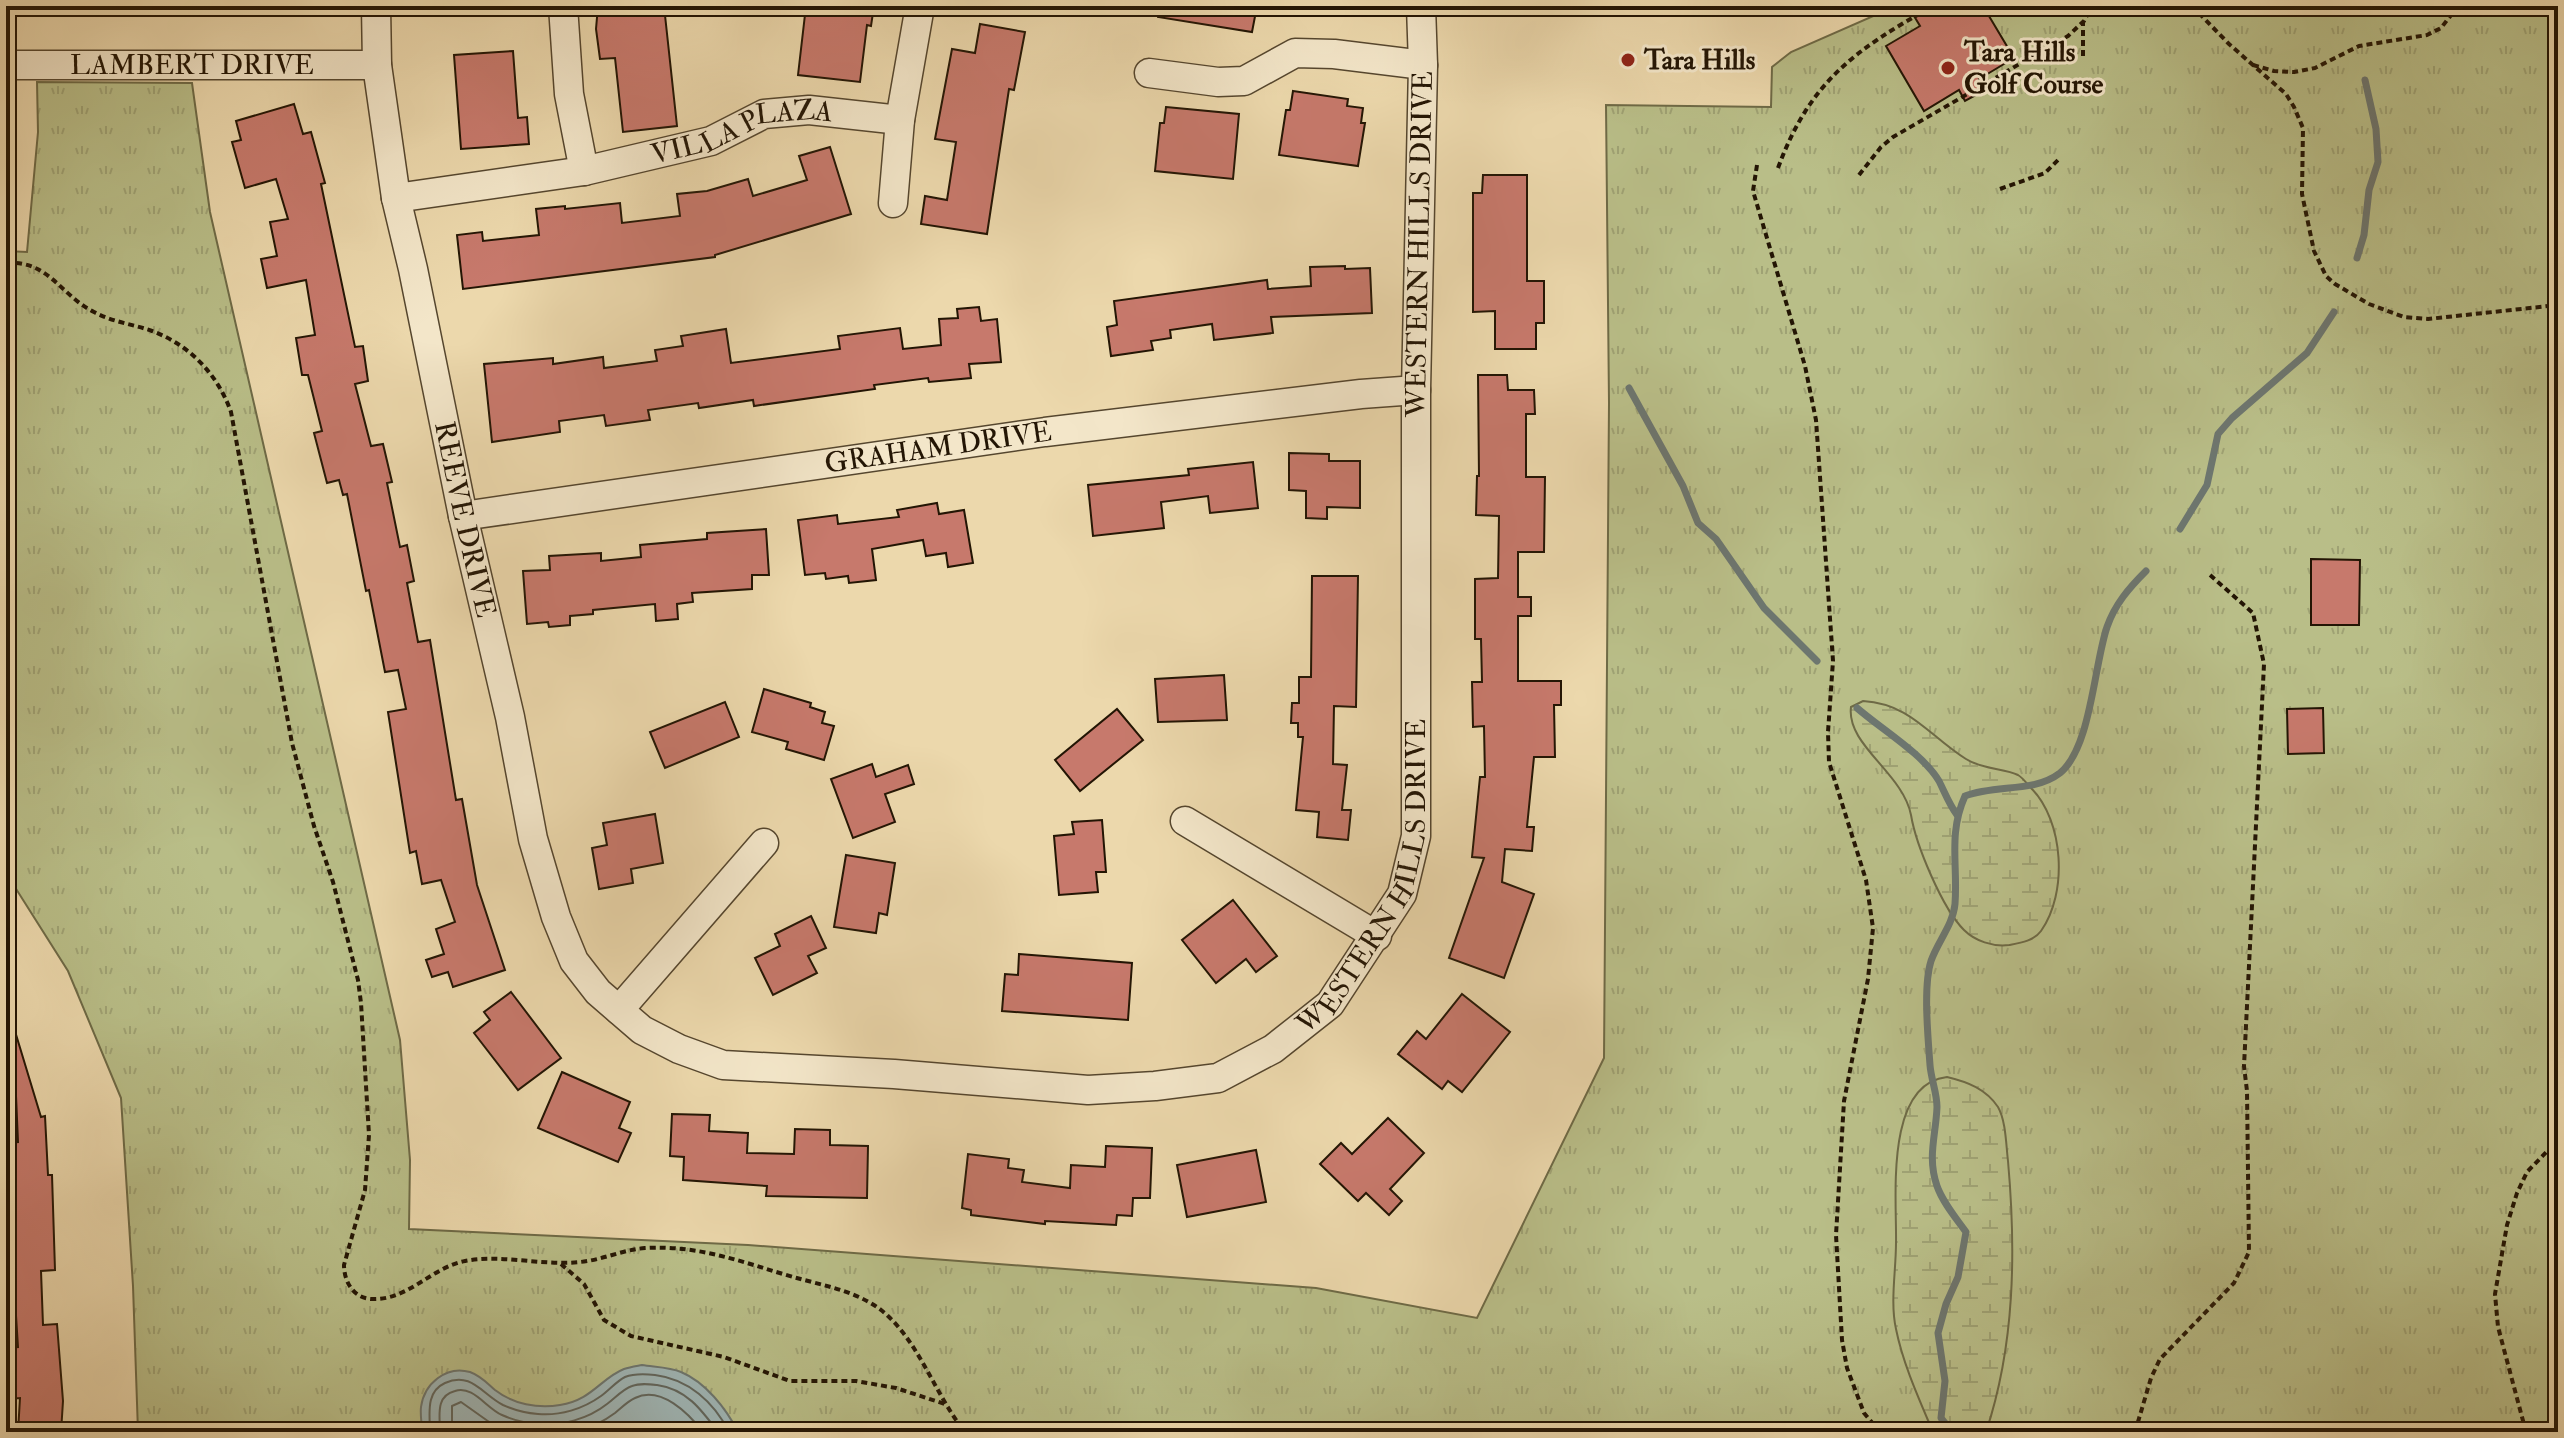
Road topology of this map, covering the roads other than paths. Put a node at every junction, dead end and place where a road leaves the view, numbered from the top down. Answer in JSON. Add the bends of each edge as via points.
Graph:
{"nodes":[{"id":1,"x":376,"y":6,"type":"edge"},
{"id":2,"x":563,"y":6,"type":"edge"},
{"id":3,"x":920,"y":6,"type":"edge"},
{"id":4,"x":1421,"y":6,"type":"edge"},
{"id":5,"x":6,"y":65,"type":"edge"},
{"id":6,"x":377,"y":65,"type":"junction"},
{"id":7,"x":1423,"y":65,"type":"junction"},
{"id":8,"x":1149,"y":73,"type":"dead end"},
{"id":9,"x":900,"y":120,"type":"junction"},
{"id":10,"x":584,"y":171,"type":"junction"},
{"id":11,"x":396,"y":198,"type":"junction"},
{"id":12,"x":893,"y":203,"type":"dead end"},
{"id":13,"x":1416,"y":390,"type":"junction"},
{"id":14,"x":463,"y":516,"type":"junction"},
{"id":15,"x":1185,"y":821,"type":"dead end"},
{"id":16,"x":764,"y":843,"type":"dead end"},
{"id":17,"x":1377,"y":936,"type":"junction"},
{"id":18,"x":619,"y":1010,"type":"junction"}],
"edges":[{"from":1,"to":6,"type":"street","name":"REEVE DRIVE"},
{"from":2,"to":10,"type":"street","via":[[569,94]]},
{"from":3,"to":9,"type":"street"},
{"from":4,"to":7,"type":"street","name":"WESTERN HILLS DRIVE"},
{"from":5,"to":6,"type":"street","name":"LAMBERT DRIVE"},
{"from":6,"to":11,"type":"street","name":"REEVE DRIVE"},
{"from":7,"to":8,"type":"street","via":[[1295,53],[1244,81]]},
{"from":7,"to":13,"type":"street","name":"WESTERN HILLS DRIVE"},
{"from":9,"to":10,"type":"street","name":"VILLA PLAZA","via":[[809,110],[764,114],[711,141]]},
{"from":9,"to":12,"type":"street"},
{"from":10,"to":11,"type":"street","name":"VILLA PLAZA"},
{"from":11,"to":14,"type":"street","name":"REEVE DRIVE"},
{"from":13,"to":14,"type":"street","name":"GRAHAM DRIVE","via":[[1045,432]]},
{"from":13,"to":17,"type":"street","name":"WESTERN HILLS DRIVE","via":[[1416,836],[1402,894]]},
{"from":14,"to":18,"type":"street","name":"REEVE DRIVE","via":[[533,839],[556,917],[574,961]]},
{"from":15,"to":17,"type":"street"},
{"from":16,"to":18,"type":"street"},
{"from":17,"to":18,"type":"street","name":"WESTERN HILLS DRIVE","via":[[1330,1004],[1273,1049],[1218,1078],[1155,1086],[1088,1090],[723,1065],[642,1030]]}]}
